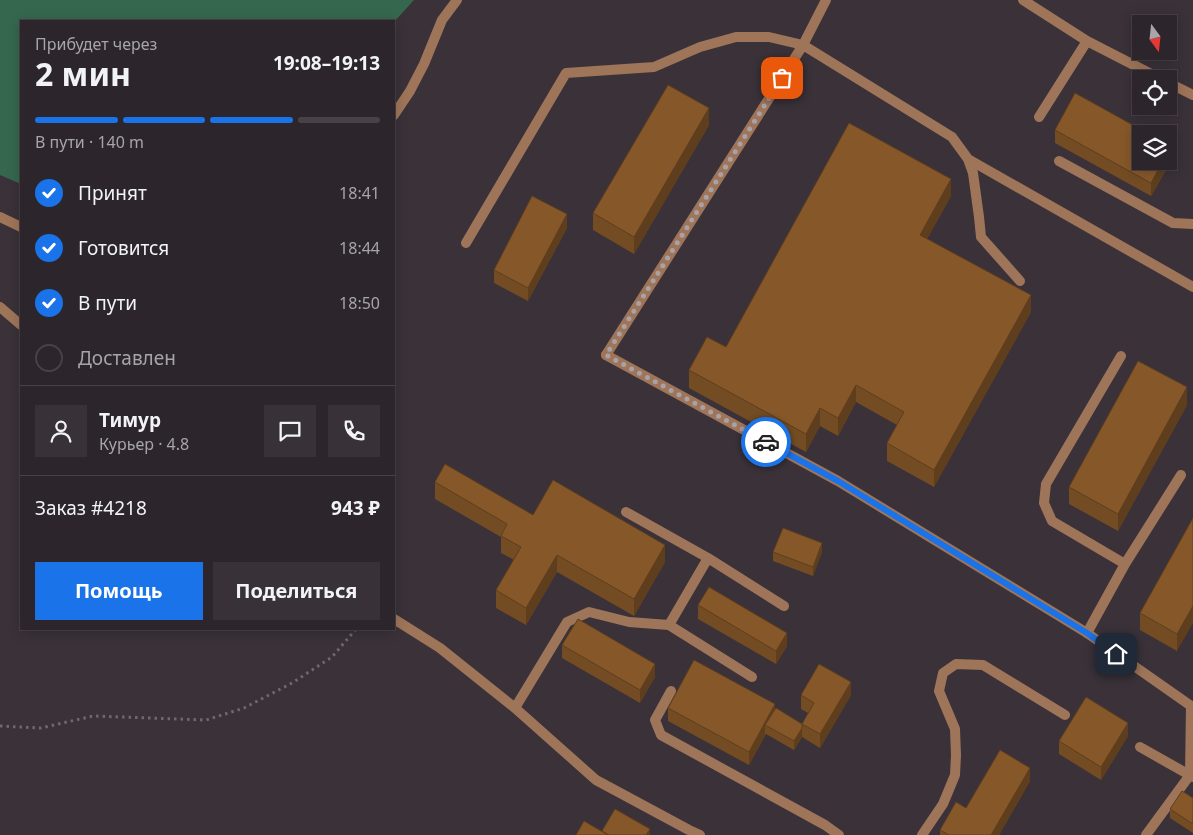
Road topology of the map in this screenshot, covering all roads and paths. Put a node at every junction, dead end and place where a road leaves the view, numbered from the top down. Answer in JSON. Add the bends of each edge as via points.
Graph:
{"nodes":[{"id":1,"x":457,"y":0,"type":"edge"},
{"id":2,"x":826,"y":0,"type":"edge"},
{"id":3,"x":1023,"y":0,"type":"edge"},
{"id":4,"x":1087,"y":40,"type":"junction"},
{"id":5,"x":803,"y":45,"type":"junction"},
{"id":6,"x":1144,"y":70,"type":"edge"},
{"id":7,"x":1177,"y":87,"type":"edge"},
{"id":8,"x":1193,"y":96,"type":"edge"},
{"id":9,"x":395,"y":113,"type":"edge"},
{"id":10,"x":1039,"y":117,"type":"dead end"},
{"id":11,"x":968,"y":159,"type":"junction"},
{"id":12,"x":1059,"y":161,"type":"dead end"},
{"id":13,"x":0,"y":217,"type":"edge"},
{"id":14,"x":1193,"y":224,"type":"edge"},
{"id":15,"x":20,"y":227,"type":"edge"},
{"id":16,"x":466,"y":243,"type":"dead end"},
{"id":17,"x":1020,"y":281,"type":"dead end"},
{"id":18,"x":1193,"y":287,"type":"edge"},
{"id":19,"x":0,"y":307,"type":"edge"},
{"id":20,"x":20,"y":324,"type":"edge"},
{"id":21,"x":1121,"y":356,"type":"dead end"},
{"id":22,"x":1181,"y":475,"type":"dead end"},
{"id":23,"x":626,"y":512,"type":"dead end"},
{"id":24,"x":708,"y":558,"type":"junction"},
{"id":25,"x":1125,"y":564,"type":"junction"},
{"id":26,"x":784,"y":606,"type":"dead end"},
{"id":27,"x":395,"y":621,"type":"edge"},
{"id":28,"x":669,"y":625,"type":"junction"},
{"id":29,"x":355,"y":630,"type":"edge"},
{"id":30,"x":1087,"y":633,"type":"junction"},
{"id":31,"x":752,"y":677,"type":"dead end"},
{"id":32,"x":671,"y":691,"type":"dead end"},
{"id":33,"x":515,"y":708,"type":"junction"},
{"id":34,"x":1065,"y":715,"type":"dead end"},
{"id":35,"x":0,"y":726,"type":"edge"},
{"id":36,"x":1140,"y":748,"type":"dead end"},
{"id":37,"x":1192,"y":773,"type":"edge"},
{"id":38,"x":700,"y":835,"type":"edge"},
{"id":39,"x":838,"y":835,"type":"edge"},
{"id":40,"x":922,"y":835,"type":"edge"},
{"id":41,"x":1146,"y":835,"type":"edge"}],
"edges":[{"from":1,"to":9,"type":"street","via":[[442,20],[424,64]]},
{"from":2,"to":5,"type":"street"},
{"from":3,"to":4,"type":"street"},
{"from":4,"to":6,"type":"street"},
{"from":4,"to":10,"type":"street"},
{"from":5,"to":11,"type":"street","via":[[952,137]]},
{"from":5,"to":16,"type":"street","via":[[769,37],[736,37],[700,47],[654,67],[566,73]]},
{"from":5,"to":30,"type":"street","via":[[606,355],[838,481]]},
{"from":7,"to":8,"type":"street"},
{"from":11,"to":17,"type":"street","via":[[973,173],[981,237]]},
{"from":11,"to":18,"type":"street"},
{"from":12,"to":14,"type":"street","via":[[1174,223]]},
{"from":13,"to":15,"type":"street"},
{"from":19,"to":20,"type":"street"},
{"from":21,"to":25,"type":"street","via":[[1046,484],[1044,503],[1052,521]]},
{"from":22,"to":25,"type":"street"},
{"from":23,"to":24,"type":"street"},
{"from":24,"to":26,"type":"street"},
{"from":24,"to":28,"type":"street"},
{"from":25,"to":30,"type":"street"},
{"from":27,"to":33,"type":"street","via":[[440,648]]},
{"from":28,"to":31,"type":"street"},
{"from":28,"to":33,"type":"street","via":[[629,622],[590,612],[567,622]]},
{"from":29,"to":35,"type":"path","via":[[332,657],[292,682],[244,708],[206,720],[93,716],[41,728]]},
{"from":30,"to":37,"type":"street","via":[[1191,706]]},
{"from":32,"to":39,"type":"street","via":[[655,720],[661,735]]},
{"from":33,"to":38,"type":"street","via":[[596,780]]},
{"from":34,"to":40,"type":"street","via":[[983,665],[956,664],[943,674],[939,691],[955,729],[955,775],[942,804]]},
{"from":36,"to":37,"type":"street"},
{"from":37,"to":41,"type":"street"}]}
